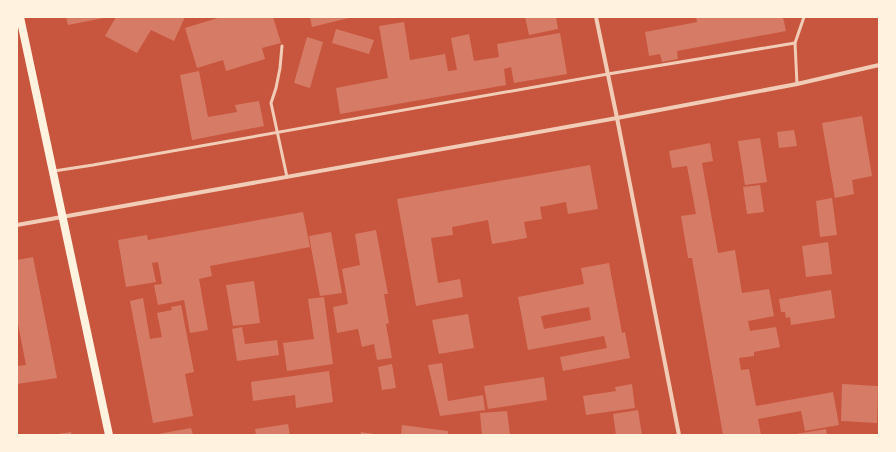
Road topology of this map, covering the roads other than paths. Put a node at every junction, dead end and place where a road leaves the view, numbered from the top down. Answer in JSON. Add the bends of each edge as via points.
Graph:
{"nodes":[{"id":1,"x":20,"y":17,"type":"edge"},
{"id":2,"x":596,"y":17,"type":"edge"},
{"id":3,"x":804,"y":17,"type":"edge"},
{"id":4,"x":795,"y":43,"type":"junction"},
{"id":5,"x":282,"y":46,"type":"dead end"},
{"id":6,"x":879,"y":65,"type":"edge"},
{"id":7,"x":608,"y":74,"type":"junction"},
{"id":8,"x":797,"y":84,"type":"junction"},
{"id":9,"x":617,"y":118,"type":"junction"},
{"id":10,"x":276,"y":132,"type":"junction"},
{"id":11,"x":53,"y":171,"type":"junction"},
{"id":12,"x":287,"y":177,"type":"junction"},
{"id":13,"x":62,"y":217,"type":"junction"},
{"id":14,"x":17,"y":225,"type":"edge"},
{"id":15,"x":109,"y":435,"type":"edge"},
{"id":16,"x":679,"y":435,"type":"edge"}],
"edges":[{"from":1,"to":11,"type":"main road"},
{"from":2,"to":7,"type":"street"},
{"from":3,"to":4,"type":"lane"},
{"from":4,"to":7,"type":"lane"},
{"from":4,"to":8,"type":"lane"},
{"from":5,"to":10,"type":"lane","via":[[276,88],[271,103]]},
{"from":6,"to":8,"type":"street"},
{"from":7,"to":9,"type":"street"},
{"from":7,"to":10,"type":"lane"},
{"from":8,"to":9,"type":"street"},
{"from":9,"to":12,"type":"street"},
{"from":9,"to":16,"type":"street"},
{"from":10,"to":11,"type":"lane"},
{"from":10,"to":12,"type":"lane"},
{"from":11,"to":13,"type":"main road"},
{"from":12,"to":13,"type":"street"},
{"from":13,"to":14,"type":"street"},
{"from":13,"to":15,"type":"main road"}]}
